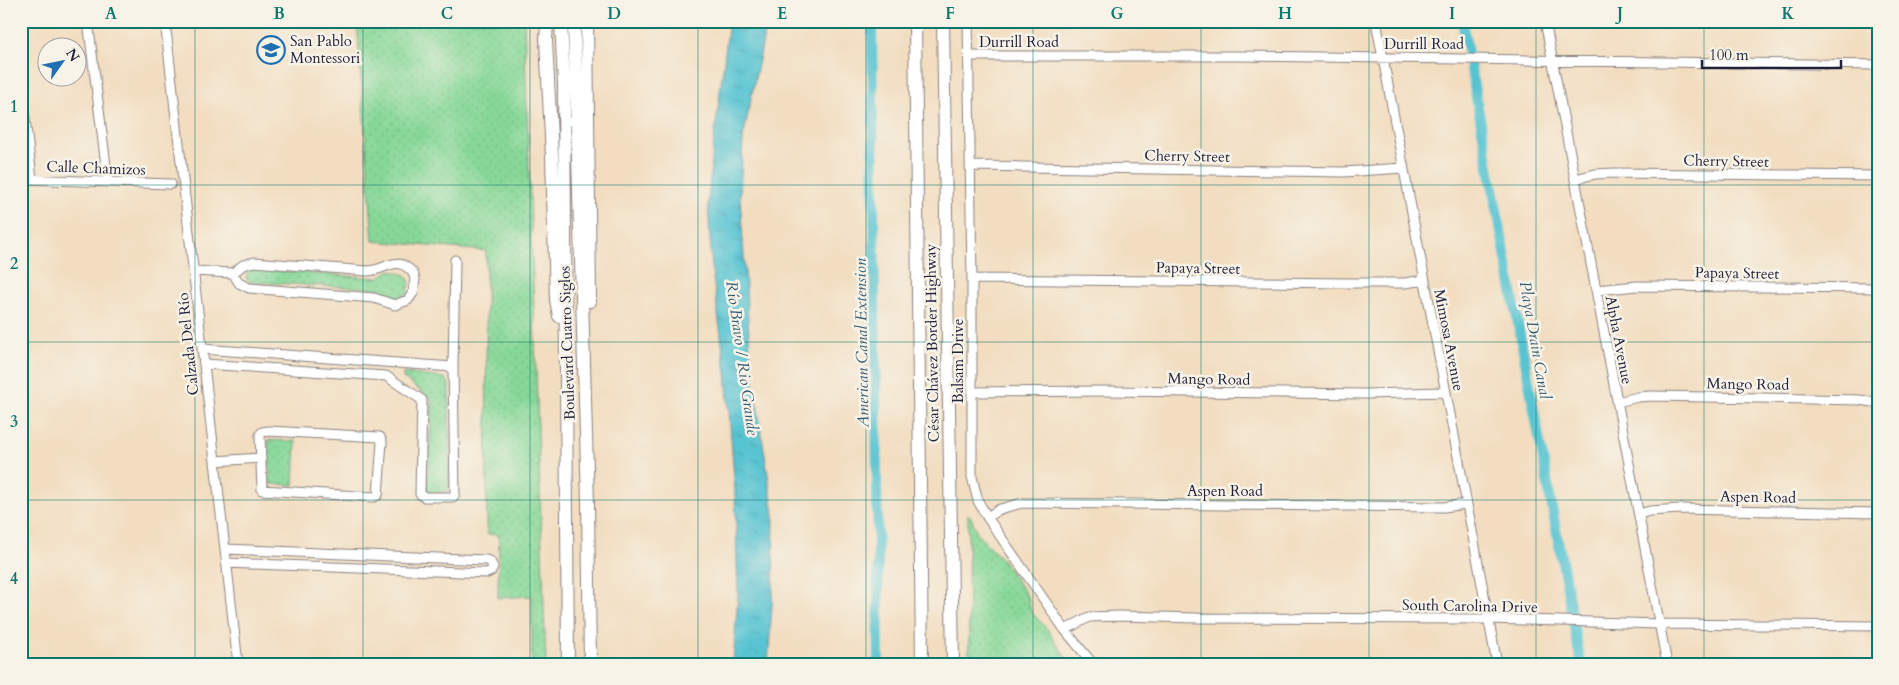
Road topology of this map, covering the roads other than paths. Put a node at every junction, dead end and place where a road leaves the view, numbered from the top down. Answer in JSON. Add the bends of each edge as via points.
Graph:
{"nodes":[{"id":1,"x":88,"y":21,"type":"edge"},
{"id":2,"x":165,"y":21,"type":"edge"},
{"id":3,"x":540,"y":21,"type":"edge"},
{"id":4,"x":547,"y":21,"type":"edge"},
{"id":5,"x":561,"y":21,"type":"edge"},
{"id":6,"x":574,"y":21,"type":"edge"},
{"id":7,"x":587,"y":21,"type":"edge"},
{"id":8,"x":915,"y":21,"type":"edge"},
{"id":9,"x":943,"y":21,"type":"edge"},
{"id":10,"x":968,"y":21,"type":"edge"},
{"id":11,"x":1376,"y":21,"type":"edge"},
{"id":12,"x":1545,"y":21,"type":"edge"},
{"id":13,"x":546,"y":40,"type":"junction"},
{"id":14,"x":970,"y":56,"type":"junction"},
{"id":15,"x":1383,"y":58,"type":"junction"},
{"id":16,"x":1552,"y":60,"type":"junction"},
{"id":17,"x":1878,"y":64,"type":"edge"},
{"id":18,"x":21,"y":84,"type":"edge"},
{"id":19,"x":971,"y":166,"type":"junction"},
{"id":20,"x":1403,"y":168,"type":"junction"},
{"id":21,"x":1878,"y":176,"type":"edge"},
{"id":22,"x":21,"y":179,"type":"edge"},
{"id":23,"x":32,"y":179,"type":"junction"},
{"id":24,"x":1575,"y":179,"type":"junction"},
{"id":25,"x":108,"y":182,"type":"junction"},
{"id":26,"x":170,"y":184,"type":"dead end"},
{"id":27,"x":455,"y":260,"type":"dead end"},
{"id":28,"x":193,"y":271,"type":"junction"},
{"id":29,"x":233,"y":273,"type":"junction"},
{"id":30,"x":972,"y":280,"type":"junction"},
{"id":31,"x":1424,"y":280,"type":"junction"},
{"id":32,"x":1878,"y":288,"type":"edge"},
{"id":33,"x":1596,"y":290,"type":"junction"},
{"id":34,"x":202,"y":349,"type":"junction"},
{"id":35,"x":565,"y":353,"type":"junction"},
{"id":36,"x":387,"y":362,"type":"junction"},
{"id":37,"x":204,"y":364,"type":"junction"},
{"id":38,"x":453,"y":367,"type":"junction"},
{"id":39,"x":386,"y":376,"type":"junction"},
{"id":40,"x":972,"y":392,"type":"junction"},
{"id":41,"x":1445,"y":392,"type":"junction"},
{"id":42,"x":1617,"y":402,"type":"junction"},
{"id":43,"x":1878,"y":404,"type":"edge"},
{"id":44,"x":261,"y":458,"type":"junction"},
{"id":45,"x":215,"y":461,"type":"junction"},
{"id":46,"x":588,"y":502,"type":"junction"},
{"id":47,"x":1466,"y":504,"type":"junction"},
{"id":48,"x":1878,"y":513,"type":"edge"},
{"id":49,"x":1638,"y":514,"type":"junction"},
{"id":50,"x":987,"y":517,"type":"junction"},
{"id":51,"x":225,"y":549,"type":"junction"},
{"id":52,"x":277,"y":551,"type":"junction"},
{"id":53,"x":317,"y":553,"type":"junction"},
{"id":54,"x":421,"y":557,"type":"junction"},
{"id":55,"x":226,"y":562,"type":"junction"},
{"id":56,"x":277,"y":565,"type":"junction"},
{"id":57,"x":317,"y":566,"type":"junction"},
{"id":58,"x":421,"y":570,"type":"junction"},
{"id":59,"x":1488,"y":619,"type":"junction"},
{"id":60,"x":1660,"y":624,"type":"junction"},
{"id":61,"x":1878,"y":626,"type":"edge"},
{"id":62,"x":1065,"y":630,"type":"junction"},
{"id":63,"x":238,"y":664,"type":"edge"},
{"id":64,"x":568,"y":664,"type":"edge"},
{"id":65,"x":590,"y":664,"type":"edge"},
{"id":66,"x":922,"y":664,"type":"edge"},
{"id":67,"x":954,"y":664,"type":"edge"},
{"id":68,"x":1093,"y":664,"type":"edge"},
{"id":69,"x":1497,"y":664,"type":"edge"},
{"id":70,"x":1667,"y":664,"type":"edge"}],
"edges":[{"from":1,"to":25,"type":"street"},
{"from":2,"to":28,"type":"street","name":"Calzada Del Río"},
{"from":3,"to":13,"type":"highway"},
{"from":4,"to":13,"type":"highway"},
{"from":5,"to":35,"type":"highway","name":"Boulevard Cuatro Siglos"},
{"from":6,"to":46,"type":"highway","name":"Boulevard Cuatro Siglos"},
{"from":7,"to":46,"type":"highway","via":[[593,462]]},
{"from":8,"to":66,"type":"highway","name":"César Chávez Border Highway"},
{"from":9,"to":67,"type":"highway","name":"César Chávez Border Highway"},
{"from":10,"to":14,"type":"street","name":"Balsam Drive"},
{"from":11,"to":15,"type":"street","name":"Mimosa Avenue"},
{"from":12,"to":16,"type":"street","name":"Alpha Avenue"},
{"from":13,"to":35,"type":"highway","via":[[556,300]]},
{"from":14,"to":15,"type":"street","name":"Durrill Road"},
{"from":14,"to":19,"type":"street","name":"Balsam Drive"},
{"from":15,"to":16,"type":"street","name":"Durrill Road"},
{"from":15,"to":20,"type":"street","name":"Mimosa Avenue"},
{"from":16,"to":17,"type":"street","name":"Durrill Road"},
{"from":16,"to":24,"type":"street","name":"Alpha Avenue"},
{"from":18,"to":23,"type":"street"},
{"from":19,"to":20,"type":"street","name":"Cherry Street","via":[[1344,172]]},
{"from":19,"to":30,"type":"street","name":"Balsam Drive"},
{"from":20,"to":31,"type":"street","name":"Mimosa Avenue"},
{"from":21,"to":24,"type":"street","name":"Cherry Street","via":[[1616,173]]},
{"from":22,"to":23,"type":"street","name":"Calle Chamizos"},
{"from":23,"to":25,"type":"street","name":"Calle Chamizos"},
{"from":24,"to":33,"type":"street","name":"Alpha Avenue"},
{"from":25,"to":26,"type":"street","name":"Calle Chamizos"},
{"from":27,"to":38,"type":"street"},
{"from":28,"to":29,"type":"street"},
{"from":28,"to":34,"type":"street","name":"Calzada Del Río"},
{"from":29,"to":29,"type":"street","via":[[239,283],[249,288],[374,298],[395,305],[410,297],[415,286],[413,273],[397,263],[367,271],[254,262]]},
{"from":30,"to":31,"type":"street","name":"Papaya Street","via":[[1405,283]]},
{"from":30,"to":40,"type":"street","name":"Balsam Drive"},
{"from":31,"to":41,"type":"street","name":"Mimosa Avenue"},
{"from":32,"to":33,"type":"street","name":"Papaya Street","via":[[1637,286]]},
{"from":33,"to":42,"type":"street","name":"Alpha Avenue"},
{"from":34,"to":36,"type":"street"},
{"from":34,"to":37,"type":"street","name":"Calzada Del Río"},
{"from":35,"to":64,"type":"highway","name":"Boulevard Cuatro Siglos"},
{"from":36,"to":38,"type":"street"},
{"from":36,"to":39,"type":"street"},
{"from":37,"to":39,"type":"street"},
{"from":37,"to":45,"type":"street","name":"Calzada Del Río"},
{"from":38,"to":39,"type":"street","via":[[453,497],[424,497],[420,494],[422,400]]},
{"from":40,"to":41,"type":"street","name":"Mango Road"},
{"from":40,"to":50,"type":"street","name":"Balsam Drive","via":[[972,477],[978,501]]},
{"from":41,"to":47,"type":"street","name":"Mimosa Avenue"},
{"from":42,"to":43,"type":"street","name":"Mango Road","via":[[1652,396],[1860,400]]},
{"from":42,"to":49,"type":"street","name":"Alpha Avenue"},
{"from":44,"to":44,"type":"street","via":[[263,490],[374,498],[378,493],[382,441],[378,436],[265,431],[260,435]]},
{"from":44,"to":45,"type":"street"},
{"from":45,"to":51,"type":"street","name":"Calzada Del Río"},
{"from":46,"to":65,"type":"highway","name":"Boulevard Cuatro Siglos"},
{"from":47,"to":50,"type":"street","name":"Aspen Road","via":[[1424,507],[1022,503],[1010,505]]},
{"from":47,"to":59,"type":"street","name":"Mimosa Avenue"},
{"from":48,"to":49,"type":"street","name":"Aspen Road","via":[[1680,509]]},
{"from":49,"to":60,"type":"street","name":"Alpha Avenue"},
{"from":50,"to":62,"type":"street","name":"Balsam Drive"},
{"from":51,"to":52,"type":"street"},
{"from":51,"to":55,"type":"street","name":"Calzada Del Río"},
{"from":52,"to":53,"type":"street"},
{"from":52,"to":56,"type":"street"},
{"from":53,"to":54,"type":"street"},
{"from":53,"to":57,"type":"street"},
{"from":54,"to":58,"type":"street"},
{"from":54,"to":58,"type":"street","via":[[486,560],[493,566],[487,573]]},
{"from":55,"to":56,"type":"street"},
{"from":55,"to":63,"type":"street","name":"Calzada Del Río"},
{"from":56,"to":57,"type":"street"},
{"from":57,"to":58,"type":"street"},
{"from":59,"to":60,"type":"street","name":"South Carolina Drive"},
{"from":59,"to":62,"type":"street","name":"South Carolina Drive","via":[[1119,616],[1089,617]]},
{"from":59,"to":69,"type":"street","name":"Mimosa Avenue"},
{"from":60,"to":61,"type":"street","name":"South Carolina Drive"},
{"from":60,"to":70,"type":"street","name":"Alpha Avenue"},
{"from":62,"to":68,"type":"street","name":"Balsam Drive"}]}
